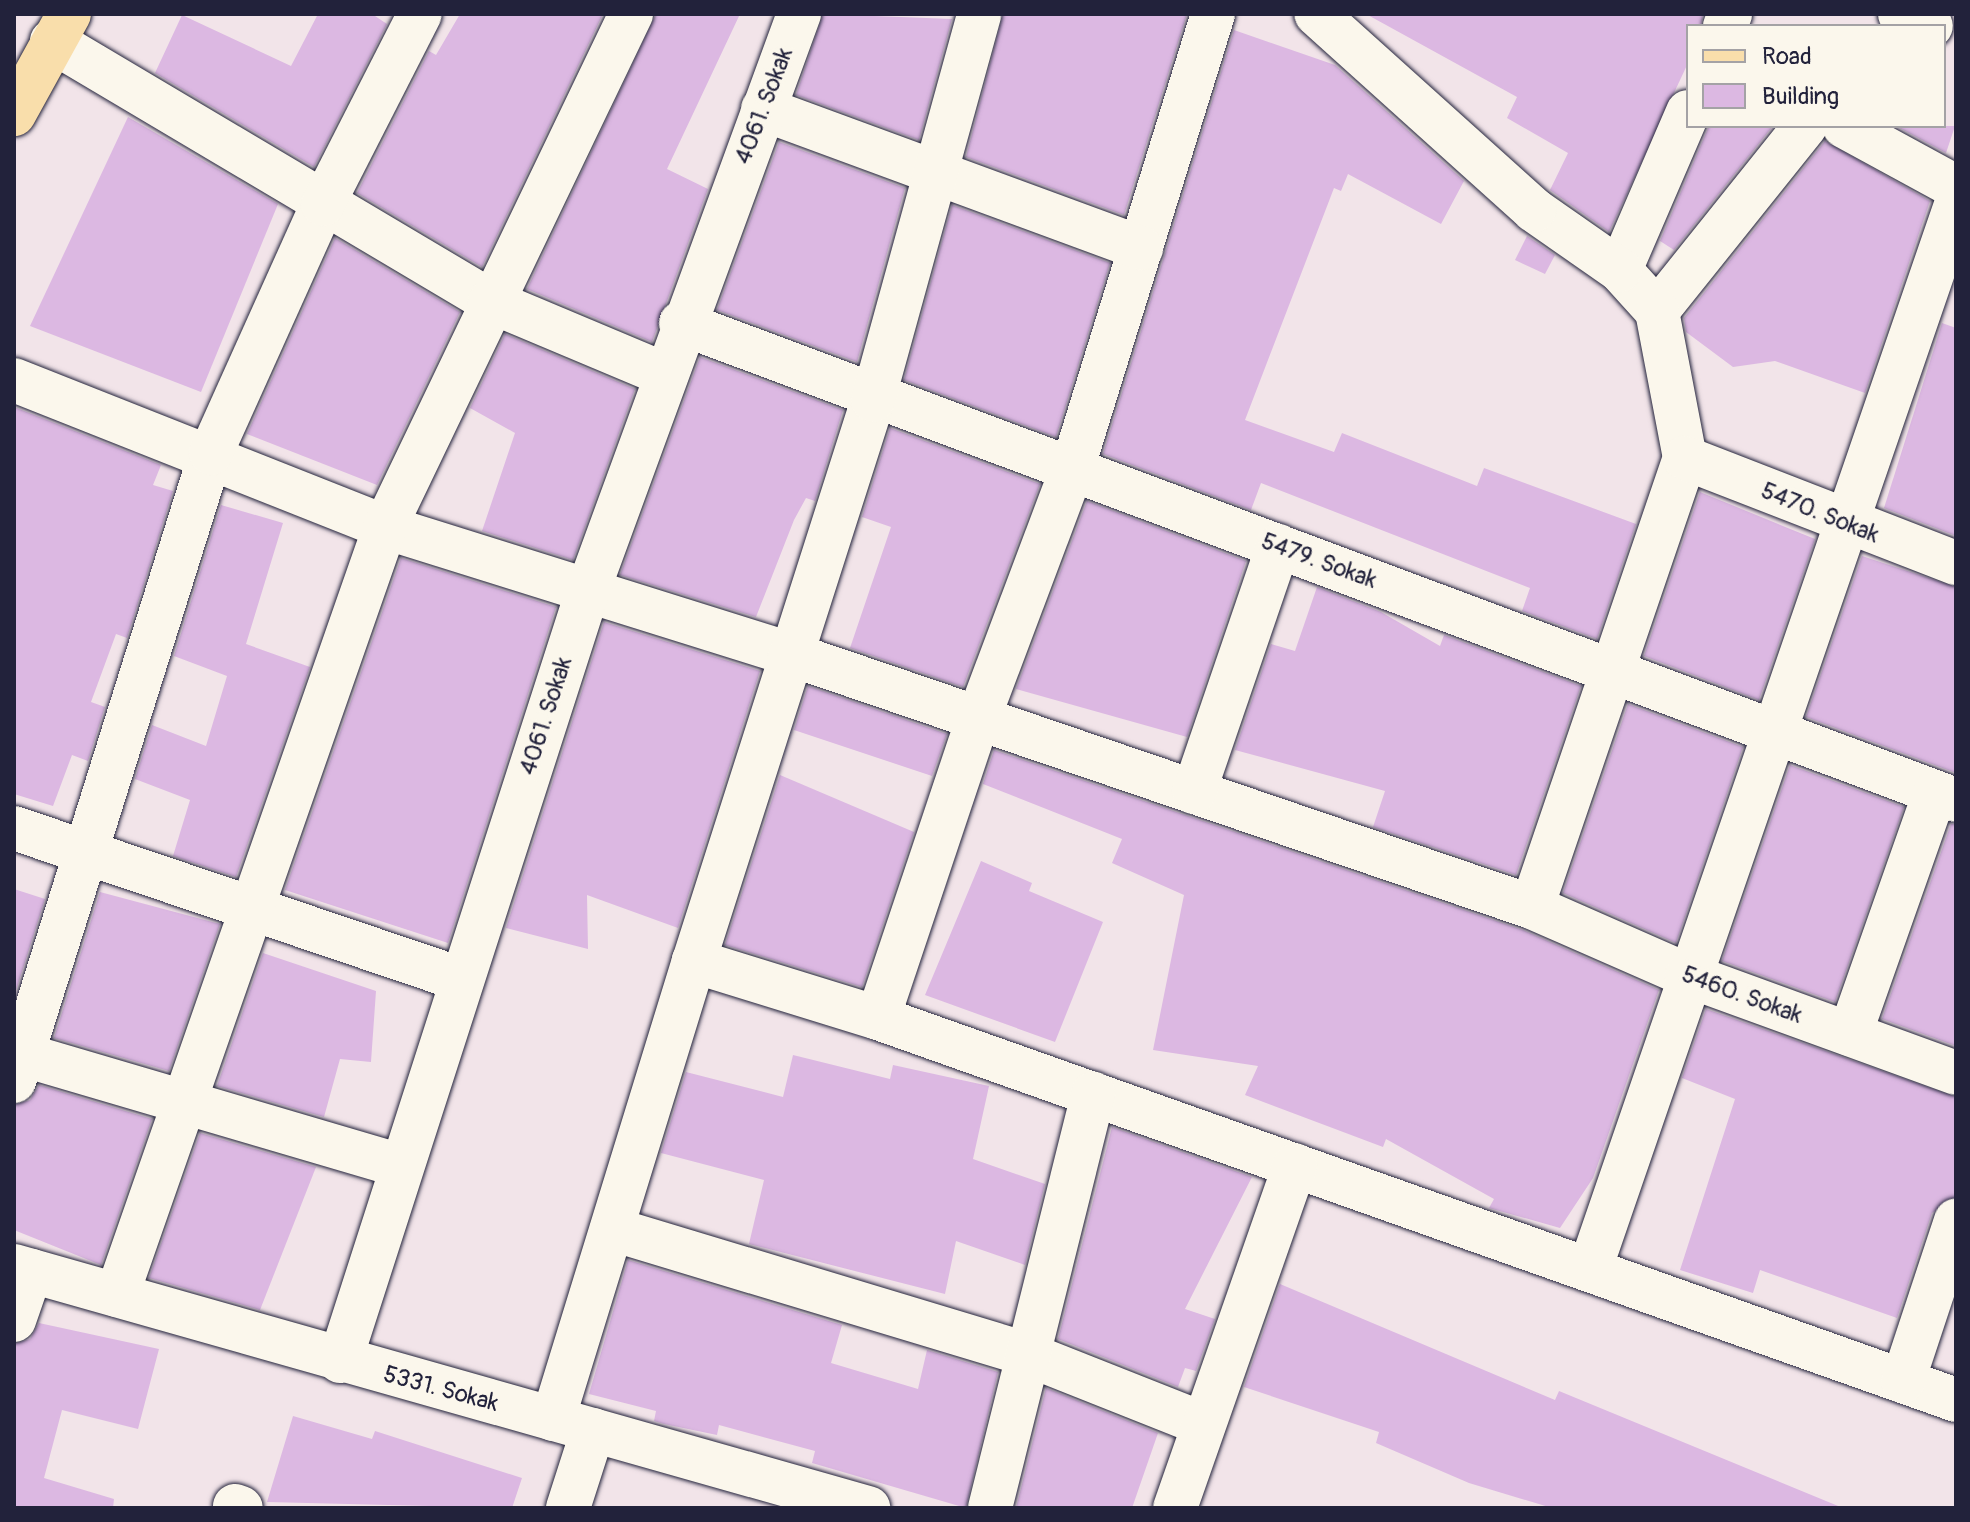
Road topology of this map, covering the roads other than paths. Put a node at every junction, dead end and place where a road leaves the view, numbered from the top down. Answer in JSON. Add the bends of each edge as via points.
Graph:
{"nodes":[{"id":1,"x":420,"y":14,"type":"edge"},
{"id":2,"x":631,"y":14,"type":"edge"},
{"id":3,"x":799,"y":14,"type":"edge"},
{"id":4,"x":979,"y":14,"type":"edge"},
{"id":5,"x":1213,"y":14,"type":"edge"},
{"id":6,"x":1316,"y":14,"type":"edge"},
{"id":7,"x":1900,"y":14,"type":"edge"},
{"id":8,"x":1926,"y":24,"type":"edge"},
{"id":9,"x":60,"y":27,"type":"edge"},
{"id":10,"x":763,"y":109,"type":"junction"},
{"id":11,"x":14,"y":114,"type":"edge"},
{"id":12,"x":1686,"y":117,"type":"edge"},
{"id":13,"x":1803,"y":128,"type":"edge"},
{"id":14,"x":1848,"y":128,"type":"edge"},
{"id":15,"x":935,"y":172,"type":"junction"},
{"id":16,"x":1956,"y":187,"type":"edge"},
{"id":17,"x":323,"y":204,"type":"junction"},
{"id":18,"x":1956,"y":205,"type":"edge"},
{"id":19,"x":1141,"y":248,"type":"junction"},
{"id":20,"x":1620,"y":270,"type":"junction"},
{"id":21,"x":490,"y":301,"type":"junction"},
{"id":22,"x":1657,"y":311,"type":"junction"},
{"id":23,"x":681,"y":323,"type":"junction"},
{"id":24,"x":666,"y":375,"type":"junction"},
{"id":25,"x":14,"y":380,"type":"edge"},
{"id":26,"x":873,"y":400,"type":"junction"},
{"id":27,"x":211,"y":453,"type":"junction"},
{"id":28,"x":1685,"y":458,"type":"junction"},
{"id":29,"x":1071,"y":472,"type":"junction"},
{"id":30,"x":1846,"y":525,"type":"junction"},
{"id":31,"x":385,"y":527,"type":"junction"},
{"id":32,"x":1278,"y":546,"type":"junction"},
{"id":33,"x":1956,"y":563,"type":"edge"},
{"id":34,"x":586,"y":596,"type":"junction"},
{"id":35,"x":790,"y":654,"type":"junction"},
{"id":36,"x":1611,"y":666,"type":"junction"},
{"id":37,"x":978,"y":719,"type":"junction"},
{"id":38,"x":1773,"y":734,"type":"junction"},
{"id":39,"x":1194,"y":792,"type":"junction"},
{"id":40,"x":1945,"y":796,"type":"edge"},
{"id":41,"x":14,"y":828,"type":"edge"},
{"id":42,"x":87,"y":854,"type":"junction"},
{"id":43,"x":1532,"y":907,"type":"junction"},
{"id":44,"x":249,"y":909,"type":"junction"},
{"id":45,"x":694,"y":961,"type":"junction"},
{"id":46,"x":1687,"y":975,"type":"junction"},
{"id":47,"x":459,"y":979,"type":"junction"},
{"id":48,"x":878,"y":1018,"type":"junction"},
{"id":49,"x":1850,"y":1034,"type":"junction"},
{"id":50,"x":17,"y":1063,"type":"edge"},
{"id":51,"x":1956,"y":1073,"type":"edge"},
{"id":52,"x":1093,"y":1094,"type":"junction"},
{"id":53,"x":183,"y":1102,"type":"junction"},
{"id":54,"x":1295,"y":1165,"type":"junction"},
{"id":55,"x":401,"y":1166,"type":"junction"},
{"id":56,"x":1956,"y":1221,"type":"edge"},
{"id":57,"x":612,"y":1229,"type":"junction"},
{"id":58,"x":22,"y":1268,"type":"edge"},
{"id":59,"x":1590,"y":1269,"type":"junction"},
{"id":60,"x":117,"y":1295,"type":"junction"},
{"id":61,"x":14,"y":1320,"type":"edge"},
{"id":62,"x":1029,"y":1355,"type":"junction"},
{"id":63,"x":340,"y":1361,"type":"junction"},
{"id":64,"x":1903,"y":1381,"type":"junction"},
{"id":65,"x":1956,"y":1400,"type":"edge"},
{"id":66,"x":1203,"y":1424,"type":"junction"},
{"id":67,"x":573,"y":1425,"type":"junction"},
{"id":68,"x":789,"y":1495,"type":"edge"},
{"id":69,"x":568,"y":1508,"type":"edge"},
{"id":70,"x":868,"y":1508,"type":"edge"},
{"id":71,"x":990,"y":1508,"type":"edge"},
{"id":72,"x":1175,"y":1508,"type":"edge"}],
"edges":[{"from":1,"to":17,"type":"street"},
{"from":2,"to":21,"type":"street"},
{"from":3,"to":10,"type":"street","name":"4061. Sokak"},
{"from":4,"to":15,"type":"street"},
{"from":5,"to":19,"type":"street"},
{"from":6,"to":20,"type":"street","via":[[1534,210]]},
{"from":7,"to":8,"type":"street"},
{"from":9,"to":11,"type":"main road"},
{"from":9,"to":17,"type":"street"},
{"from":10,"to":15,"type":"street"},
{"from":10,"to":23,"type":"street","name":"4061. Sokak"},
{"from":12,"to":20,"type":"street"},
{"from":13,"to":22,"type":"street"},
{"from":14,"to":16,"type":"street"},
{"from":15,"to":19,"type":"street"},
{"from":15,"to":26,"type":"street"},
{"from":17,"to":21,"type":"street"},
{"from":17,"to":27,"type":"street"},
{"from":18,"to":30,"type":"street"},
{"from":19,"to":29,"type":"street"},
{"from":20,"to":22,"type":"street"},
{"from":21,"to":24,"type":"street"},
{"from":21,"to":31,"type":"street"},
{"from":22,"to":28,"type":"street"},
{"from":23,"to":24,"type":"street","name":"4061. Sokak"},
{"from":23,"to":26,"type":"street","name":"5479. Sokak"},
{"from":24,"to":34,"type":"street","name":"4061. Sokak"},
{"from":25,"to":27,"type":"street","name":"5460. Sokak"},
{"from":26,"to":29,"type":"street","name":"5479. Sokak"},
{"from":26,"to":35,"type":"street"},
{"from":27,"to":31,"type":"street","name":"5460. Sokak"},
{"from":27,"to":42,"type":"street"},
{"from":28,"to":30,"type":"street","name":"5470. Sokak"},
{"from":28,"to":36,"type":"street"},
{"from":29,"to":32,"type":"street","name":"5479. Sokak"},
{"from":29,"to":37,"type":"street"},
{"from":30,"to":33,"type":"street","name":"5470. Sokak"},
{"from":30,"to":38,"type":"street"},
{"from":31,"to":34,"type":"street","name":"5460. Sokak"},
{"from":31,"to":44,"type":"street"},
{"from":32,"to":36,"type":"street","name":"5479. Sokak"},
{"from":32,"to":39,"type":"street"},
{"from":34,"to":35,"type":"street","name":"5460. Sokak"},
{"from":34,"to":47,"type":"street","name":"4061. Sokak"},
{"from":35,"to":37,"type":"street","name":"5460. Sokak"},
{"from":35,"to":45,"type":"street"},
{"from":36,"to":38,"type":"street","name":"5479. Sokak"},
{"from":36,"to":43,"type":"street"},
{"from":37,"to":39,"type":"street","name":"5460. Sokak"},
{"from":37,"to":48,"type":"street"},
{"from":38,"to":40,"type":"street","name":"5479. Sokak"},
{"from":38,"to":46,"type":"street"},
{"from":39,"to":43,"type":"street","name":"5460. Sokak"},
{"from":40,"to":49,"type":"street"},
{"from":41,"to":42,"type":"street"},
{"from":42,"to":44,"type":"street"},
{"from":42,"to":50,"type":"street"},
{"from":43,"to":46,"type":"street","name":"5460. Sokak"},
{"from":44,"to":47,"type":"street"},
{"from":44,"to":53,"type":"street"},
{"from":45,"to":48,"type":"street"},
{"from":45,"to":57,"type":"street"},
{"from":46,"to":49,"type":"street","name":"5460. Sokak"},
{"from":46,"to":59,"type":"street"},
{"from":47,"to":55,"type":"street","name":"4061. Sokak"},
{"from":48,"to":52,"type":"street"},
{"from":49,"to":51,"type":"street","name":"5460. Sokak"},
{"from":50,"to":53,"type":"street"},
{"from":52,"to":54,"type":"street"},
{"from":52,"to":62,"type":"street"},
{"from":53,"to":55,"type":"street"},
{"from":53,"to":60,"type":"street"},
{"from":54,"to":59,"type":"street"},
{"from":54,"to":66,"type":"street"},
{"from":55,"to":63,"type":"street","name":"4061. Sokak"},
{"from":56,"to":64,"type":"street"},
{"from":57,"to":62,"type":"street"},
{"from":57,"to":67,"type":"street"},
{"from":58,"to":60,"type":"street","name":"5331. Sokak"},
{"from":58,"to":61,"type":"street"},
{"from":59,"to":64,"type":"street"},
{"from":60,"to":63,"type":"street","name":"5331. Sokak"},
{"from":62,"to":66,"type":"street"},
{"from":62,"to":71,"type":"street"},
{"from":63,"to":67,"type":"street","name":"5331. Sokak"},
{"from":64,"to":65,"type":"street"},
{"from":66,"to":72,"type":"street"},
{"from":67,"to":68,"type":"street","name":"5331. Sokak"},
{"from":67,"to":69,"type":"street"},
{"from":68,"to":70,"type":"street","name":"5331. Sokak"}]}
